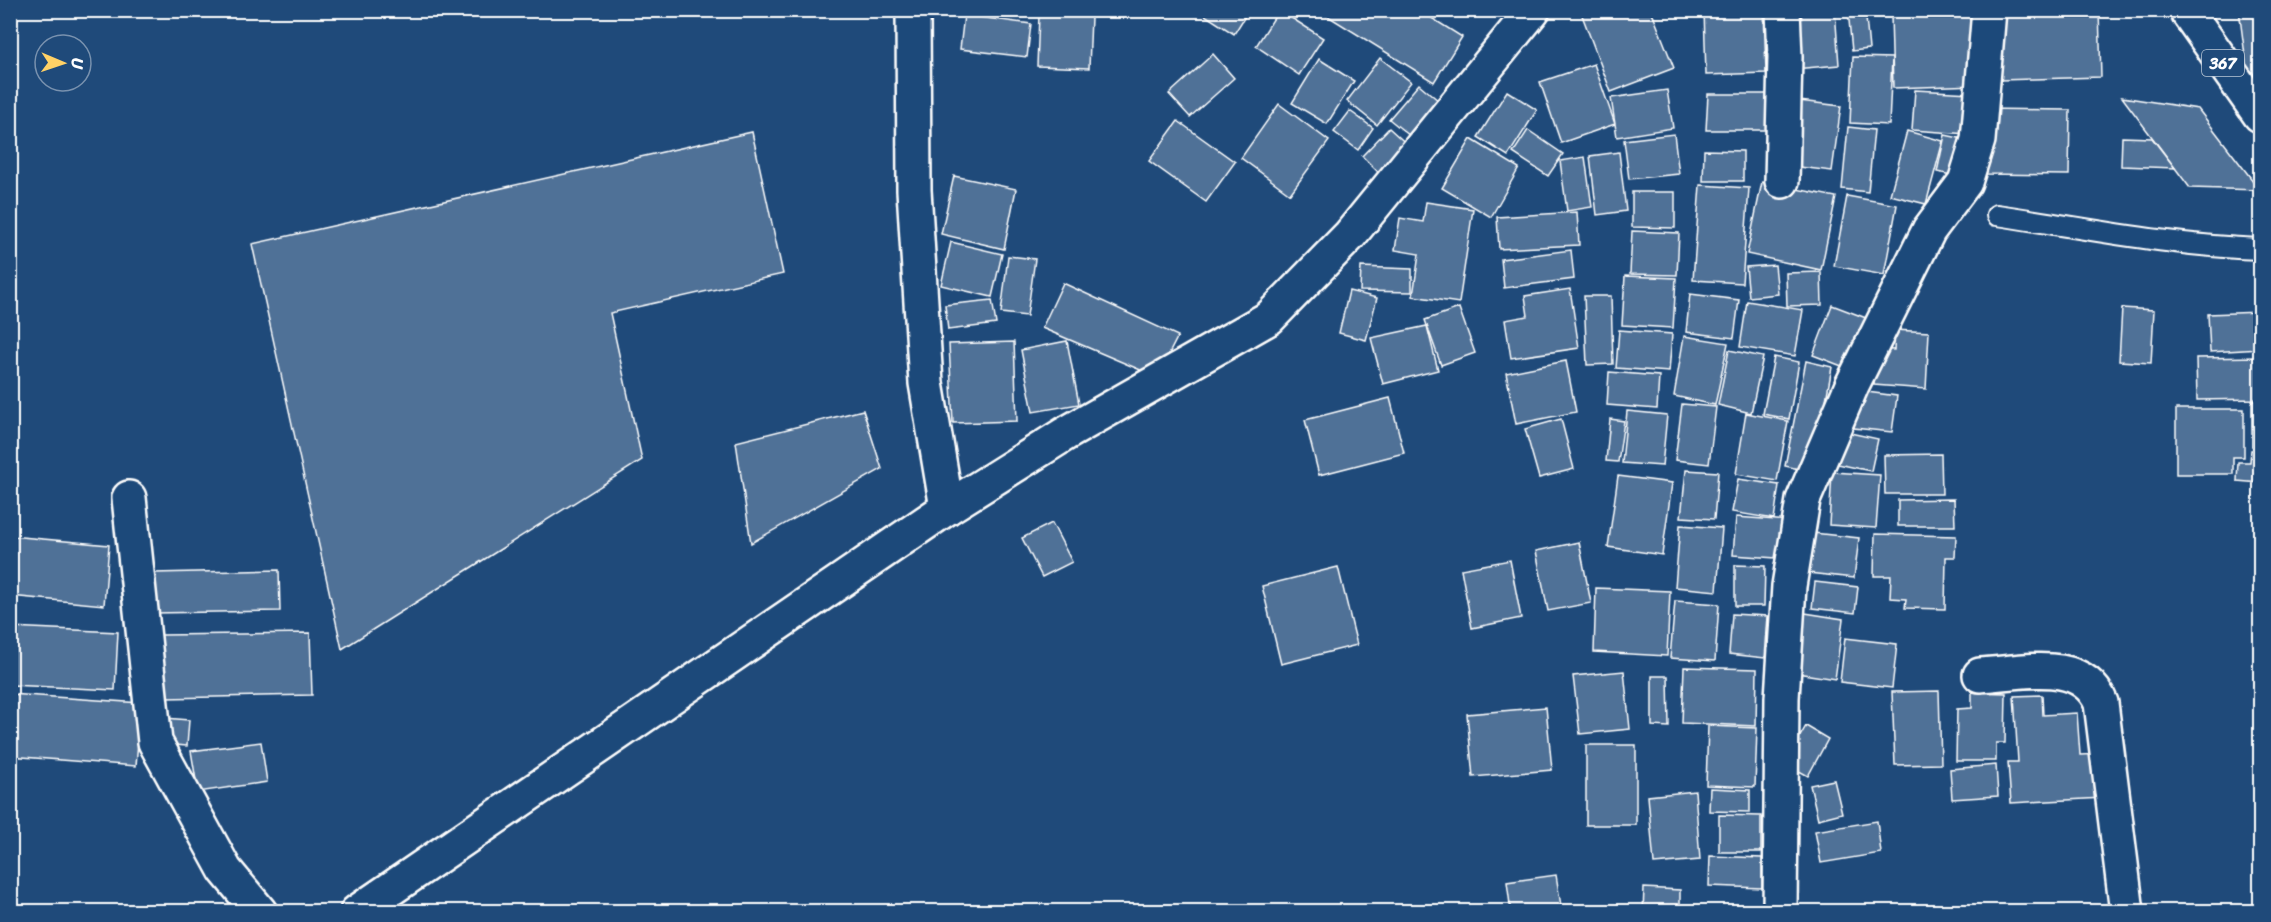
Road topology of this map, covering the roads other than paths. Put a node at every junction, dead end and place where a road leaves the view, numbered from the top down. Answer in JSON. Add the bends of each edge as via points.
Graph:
{"nodes":[{"id":1,"x":913,"y":10,"type":"edge"},
{"id":2,"x":1533,"y":10,"type":"edge"},
{"id":3,"x":1782,"y":10,"type":"edge"},
{"id":4,"x":1989,"y":10,"type":"edge"},
{"id":5,"x":2186,"y":10,"type":"edge"},
{"id":6,"x":2260,"y":115,"type":"edge"},
{"id":7,"x":1782,"y":181,"type":"dead end"},
{"id":8,"x":1997,"y":215,"type":"dead end"},
{"id":9,"x":2260,"y":249,"type":"edge"},
{"id":10,"x":129,"y":498,"type":"dead end"},
{"id":11,"x":947,"y":508,"type":"junction"},
{"id":12,"x":1980,"y":675,"type":"dead end"},
{"id":13,"x":261,"y":912,"type":"edge"},
{"id":14,"x":357,"y":912,"type":"edge"},
{"id":15,"x":1780,"y":912,"type":"edge"},
{"id":16,"x":2127,"y":912,"type":"edge"}],
"edges":[{"from":1,"to":11,"type":"street","via":[[914,190],[923,327],[927,383]]},
{"from":2,"to":11,"type":"street","via":[[1350,235],[1269,318],[1065,434]]},
{"from":3,"to":7,"type":"street"},
{"from":4,"to":15,"type":"street","via":[[1978,140],[1965,182],[1929,230],[1852,385],[1803,500],[1789,586],[1782,698]]},
{"from":5,"to":6,"type":"street","number":"367"},
{"from":8,"to":9,"type":"lane","via":[[2225,248]]},
{"from":10,"to":13,"type":"street","via":[[155,742],[225,870]]},
{"from":11,"to":14,"type":"street"},
{"from":12,"to":16,"type":"street","via":[[2070,672],[2096,691],[2101,703]]}]}
